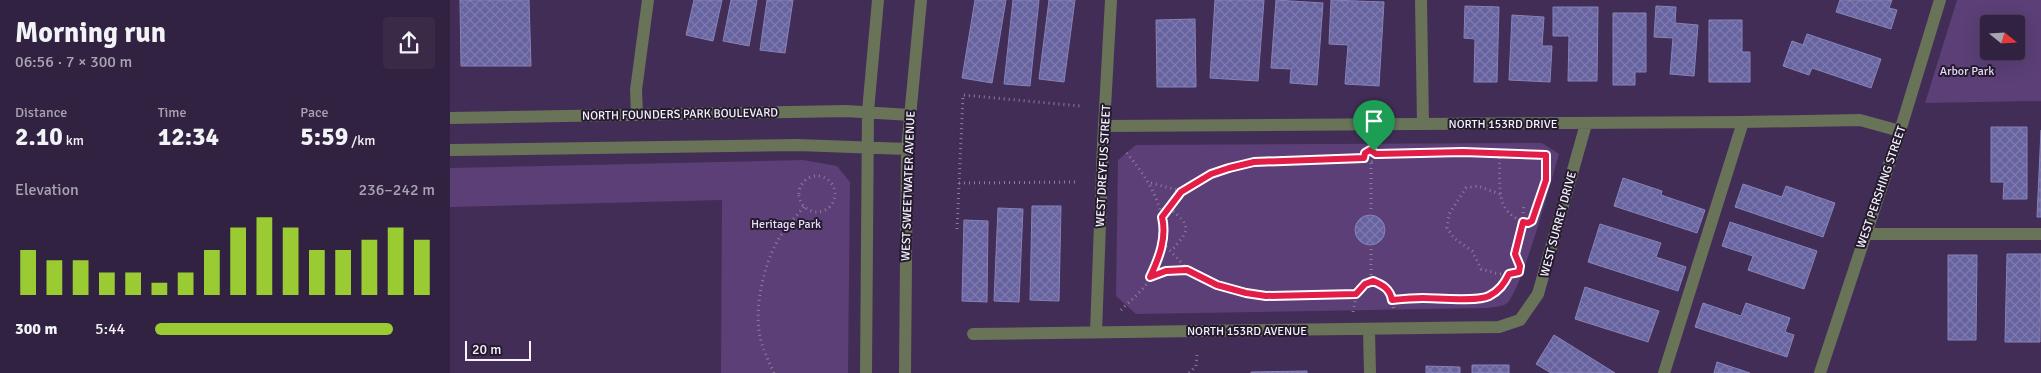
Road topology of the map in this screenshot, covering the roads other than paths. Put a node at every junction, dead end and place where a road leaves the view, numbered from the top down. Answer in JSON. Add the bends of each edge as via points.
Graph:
{"nodes":[{"id":1,"x":648,"y":0,"type":"edge"},
{"id":2,"x":878,"y":0,"type":"edge"},
{"id":3,"x":921,"y":0,"type":"edge"},
{"id":4,"x":1111,"y":0,"type":"edge"},
{"id":5,"x":1421,"y":0,"type":"edge"},
{"id":6,"x":1940,"y":0,"type":"edge"},
{"id":7,"x":868,"y":111,"type":"junction"},
{"id":8,"x":637,"y":115,"type":"junction"},
{"id":9,"x":910,"y":115,"type":"junction"},
{"id":10,"x":450,"y":118,"type":"edge"},
{"id":11,"x":1743,"y":122,"type":"junction"},
{"id":12,"x":1423,"y":124,"type":"junction"},
{"id":13,"x":1586,"y":124,"type":"junction"},
{"id":14,"x":1104,"y":126,"type":"junction"},
{"id":15,"x":1900,"y":131,"type":"junction"},
{"id":16,"x":869,"y":146,"type":"junction"},
{"id":17,"x":908,"y":149,"type":"junction"},
{"id":18,"x":450,"y":150,"type":"edge"},
{"id":19,"x":1865,"y":234,"type":"junction"},
{"id":20,"x":2041,"y":234,"type":"edge"},
{"id":21,"x":1520,"y":320,"type":"joint"},
{"id":22,"x":1369,"y":330,"type":"junction"},
{"id":23,"x":1096,"y":332,"type":"junction"},
{"id":24,"x":972,"y":334,"type":"dead end"},
{"id":25,"x":866,"y":373,"type":"edge"},
{"id":26,"x":905,"y":373,"type":"edge"},
{"id":27,"x":1370,"y":373,"type":"edge"},
{"id":28,"x":1664,"y":373,"type":"edge"},
{"id":29,"x":1820,"y":373,"type":"edge"}],
"edges":[{"from":1,"to":8,"type":"street","via":[[636,90]]},
{"from":2,"to":7,"type":"street"},
{"from":3,"to":9,"type":"street","name":"WEST SWEETWATER AVENUE"},
{"from":4,"to":14,"type":"street","name":"WEST DREYFUS STREET"},
{"from":5,"to":12,"type":"street"},
{"from":6,"to":15,"type":"street","name":"WEST PERSHING STREET"},
{"from":7,"to":8,"type":"street","name":"NORTH FOUNDERS PARK BOULEVARD"},
{"from":7,"to":9,"type":"street","name":"NORTH FOUNDERS PARK BOULEVARD"},
{"from":7,"to":16,"type":"street"},
{"from":8,"to":10,"type":"street","name":"NORTH FOUNDERS PARK BOULEVARD"},
{"from":9,"to":17,"type":"street","name":"WEST SWEETWATER AVENUE"},
{"from":11,"to":13,"type":"street","name":"NORTH 153RD DRIVE"},
{"from":11,"to":15,"type":"street","name":"NORTH 153RD DRIVE","via":[[1860,120]]},
{"from":11,"to":28,"type":"street"},
{"from":12,"to":13,"type":"street","name":"NORTH 153RD DRIVE"},
{"from":12,"to":14,"type":"street","name":"NORTH 153RD DRIVE"},
{"from":13,"to":21,"type":"street","name":"WEST SURREY DRIVE","via":[[1538,294]]},
{"from":14,"to":23,"type":"street","name":"WEST DREYFUS STREET"},
{"from":15,"to":19,"type":"street","name":"WEST PERSHING STREET"},
{"from":16,"to":17,"type":"street"},
{"from":16,"to":18,"type":"street"},
{"from":16,"to":25,"type":"street"},
{"from":17,"to":26,"type":"street","name":"WEST SWEETWATER AVENUE"},
{"from":19,"to":20,"type":"street"},
{"from":19,"to":29,"type":"street","name":"WEST PERSHING STREET"},
{"from":21,"to":22,"type":"street","name":"NORTH 153RD AVENUE","via":[[1499,327]]},
{"from":22,"to":23,"type":"street","name":"NORTH 153RD AVENUE"},
{"from":22,"to":27,"type":"street"},
{"from":23,"to":24,"type":"street","name":"NORTH 153RD AVENUE"}]}
